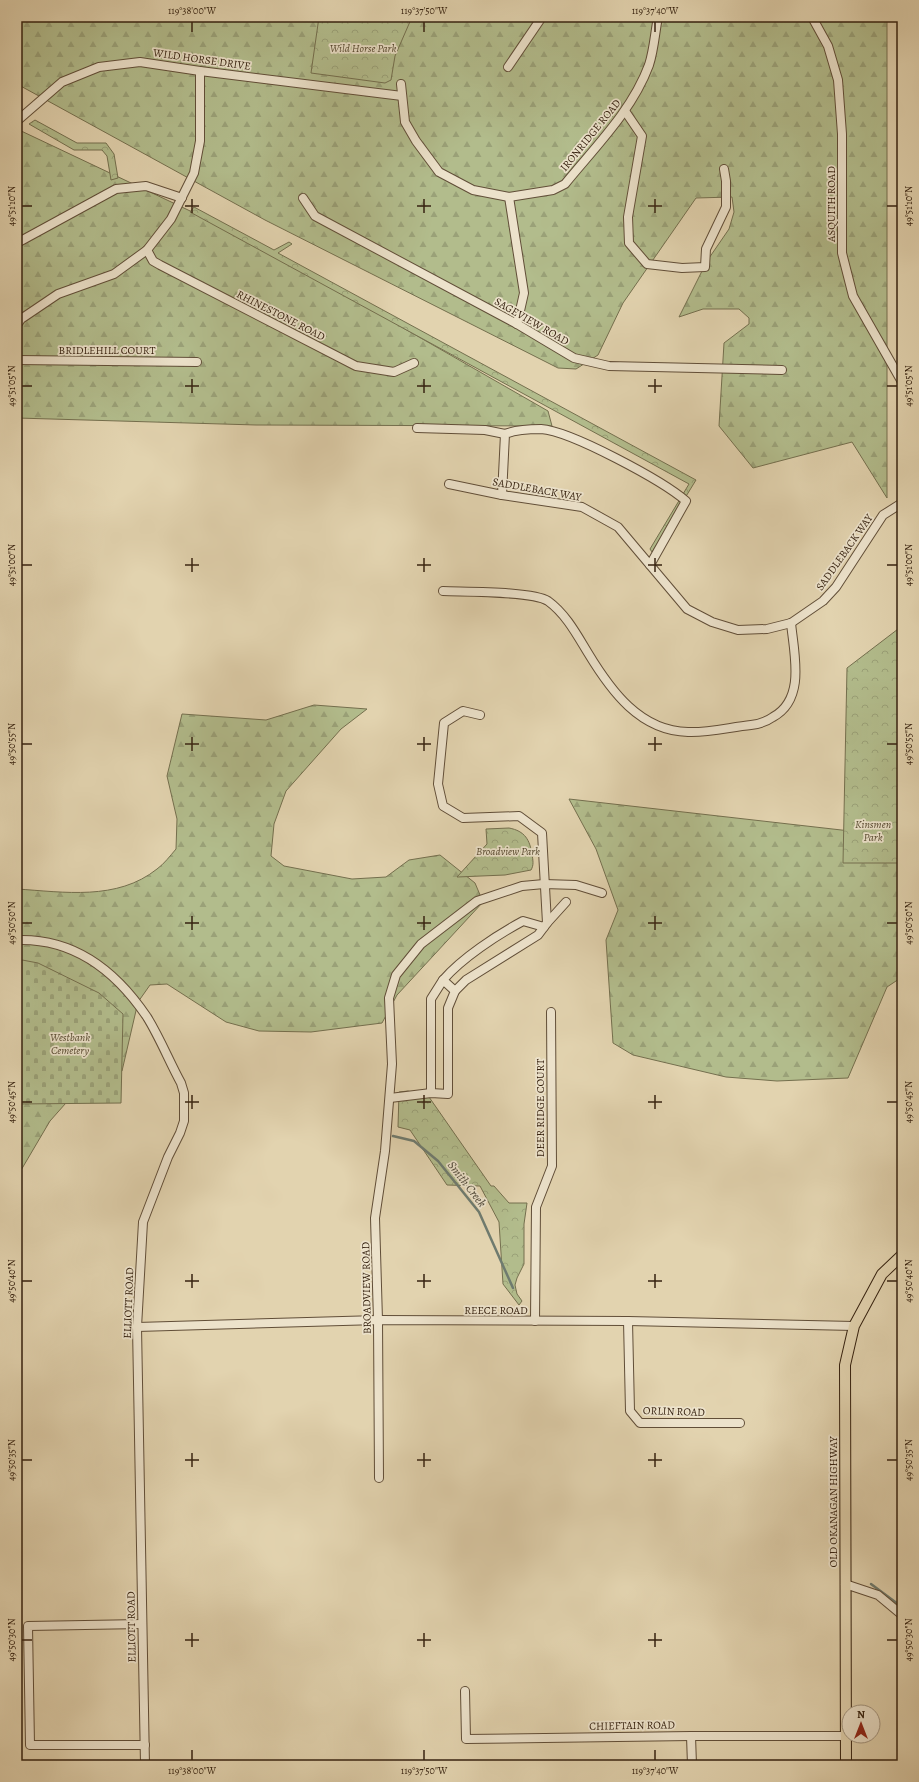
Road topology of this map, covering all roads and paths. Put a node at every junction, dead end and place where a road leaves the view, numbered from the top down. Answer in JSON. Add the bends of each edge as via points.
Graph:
{"nodes":[{"id":1,"x":542,"y":17,"type":"edge"},
{"id":2,"x":658,"y":17,"type":"edge"},
{"id":3,"x":812,"y":17,"type":"edge"},
{"id":4,"x":508,"y":67,"type":"dead end"},
{"id":5,"x":200,"y":71,"type":"junction"},
{"id":6,"x":401,"y":84,"type":"dead end"},
{"id":7,"x":402,"y":96,"type":"junction"},
{"id":8,"x":625,"y":111,"type":"junction"},
{"id":9,"x":17,"y":121,"type":"edge"},
{"id":10,"x":724,"y":169,"type":"dead end"},
{"id":11,"x":509,"y":197,"type":"junction"},
{"id":12,"x":182,"y":198,"type":"junction"},
{"id":13,"x":303,"y":198,"type":"dead end"},
{"id":14,"x":17,"y":243,"type":"edge"},
{"id":15,"x":147,"y":250,"type":"junction"},
{"id":16,"x":517,"y":324,"type":"junction"},
{"id":17,"x":17,"y":325,"type":"edge"},
{"id":18,"x":17,"y":360,"type":"edge"},
{"id":19,"x":197,"y":362,"type":"dead end"},
{"id":20,"x":414,"y":363,"type":"dead end"},
{"id":21,"x":782,"y":370,"type":"dead end"},
{"id":22,"x":902,"y":382,"type":"edge"},
{"id":23,"x":417,"y":428,"type":"dead end"},
{"id":24,"x":505,"y":434,"type":"junction"},
{"id":25,"x":449,"y":484,"type":"dead end"},
{"id":26,"x":502,"y":494,"type":"junction"},
{"id":27,"x":902,"y":503,"type":"edge"},
{"id":28,"x":650,"y":566,"type":"junction"},
{"id":29,"x":443,"y":591,"type":"dead end"},
{"id":30,"x":791,"y":623,"type":"junction"},
{"id":31,"x":480,"y":715,"type":"dead end"},
{"id":32,"x":544,"y":884,"type":"junction"},
{"id":33,"x":602,"y":893,"type":"dead end"},
{"id":34,"x":566,"y":902,"type":"dead end"},
{"id":35,"x":546,"y":925,"type":"junction"},
{"id":36,"x":17,"y":940,"type":"edge"},
{"id":37,"x":443,"y":980,"type":"junction"},
{"id":38,"x":454,"y":991,"type":"junction"},
{"id":39,"x":551,"y":1012,"type":"dead end"},
{"id":40,"x":430,"y":1093,"type":"junction"},
{"id":41,"x":390,"y":1098,"type":"junction"},
{"id":42,"x":902,"y":1255,"type":"edge"},
{"id":43,"x":378,"y":1320,"type":"junction"},
{"id":44,"x":534,"y":1321,"type":"junction"},
{"id":45,"x":628,"y":1322,"type":"junction"},
{"id":46,"x":854,"y":1326,"type":"junction"},
{"id":47,"x":137,"y":1327,"type":"junction"},
{"id":48,"x":740,"y":1423,"type":"dead end"},
{"id":49,"x":379,"y":1478,"type":"dead end"},
{"id":50,"x":846,"y":1584,"type":"junction"},
{"id":51,"x":902,"y":1615,"type":"edge"},
{"id":52,"x":142,"y":1624,"type":"junction"},
{"id":53,"x":465,"y":1691,"type":"dead end"},
{"id":54,"x":846,"y":1704,"type":"edge"},
{"id":55,"x":691,"y":1736,"type":"junction"},
{"id":56,"x":841,"y":1736,"type":"edge"},
{"id":57,"x":846,"y":1744,"type":"edge"},
{"id":58,"x":145,"y":1745,"type":"junction"},
{"id":59,"x":145,"y":1765,"type":"edge"},
{"id":60,"x":692,"y":1765,"type":"edge"},
{"id":61,"x":846,"y":1765,"type":"edge"}],
"edges":[{"from":1,"to":4,"type":"street"},
{"from":2,"to":8,"type":"street","name":"IRONRIDGE ROAD","via":[[649,64]]},
{"from":3,"to":22,"type":"street","name":"ASQUITH ROAD","via":[[828,46],[838,80],[842,134],[842,254],[854,296]]},
{"from":5,"to":7,"type":"street","name":"WILD HORSE DRIVE"},
{"from":5,"to":9,"type":"street","name":"WILD HORSE DRIVE","via":[[140,62],[99,67],[62,82]]},
{"from":5,"to":12,"type":"street","via":[[200,141],[194,173]]},
{"from":6,"to":7,"type":"street","name":"IRONRIDGE ROAD"},
{"from":7,"to":11,"type":"street","name":"IRONRIDGE ROAD","via":[[405,122],[439,172],[473,190]]},
{"from":8,"to":10,"type":"street","via":[[642,136],[628,217],[629,243],[647,264],[682,268],[705,267],[706,249],[726,207]]},
{"from":8,"to":11,"type":"street","name":"IRONRIDGE ROAD","via":[[565,184],[553,190]]},
{"from":11,"to":16,"type":"street","via":[[524,293]]},
{"from":12,"to":14,"type":"street","via":[[146,186],[116,189]]},
{"from":12,"to":15,"type":"street","via":[[171,219]]},
{"from":13,"to":16,"type":"street","name":"SAGEVIEW ROAD","via":[[315,216]]},
{"from":15,"to":17,"type":"street","via":[[114,274],[58,294],[21,319]]},
{"from":15,"to":20,"type":"street","name":"RHINESTONE ROAD","via":[[153,261],[160,265],[356,366],[394,372]]},
{"from":16,"to":21,"type":"street","name":"SAGEVIEW ROAD","via":[[574,358],[609,366]]},
{"from":18,"to":19,"type":"street","name":"BRIDLEHILL COURT"},
{"from":23,"to":24,"type":"street","via":[[486,430]]},
{"from":24,"to":26,"type":"street"},
{"from":24,"to":28,"type":"street","via":[[542,429],[572,437],[629,465],[681,496],[686,501]]},
{"from":25,"to":26,"type":"street","name":"SADDLEBACK WAY"},
{"from":26,"to":28,"type":"street","name":"SADDLEBACK WAY","via":[[582,507],[618,526]]},
{"from":27,"to":30,"type":"street","name":"SADDLEBACK WAY","via":[[883,515],[836,586],[823,601]]},
{"from":28,"to":30,"type":"street","name":"SADDLEBACK WAY","via":[[687,609],[712,622],[738,630],[767,630]]},
{"from":29,"to":30,"type":"street","via":[[532,595],[547,601],[568,621],[598,670],[629,708],[655,726],[688,732],[761,724],[782,712],[794,693],[796,674]]},
{"from":31,"to":32,"type":"street","via":[[463,711],[444,723],[438,784],[442,806],[463,818],[519,816],[542,833]]},
{"from":32,"to":33,"type":"street","name":"BROADVIEW ROAD","via":[[576,885]]},
{"from":32,"to":35,"type":"street"},
{"from":32,"to":41,"type":"street","name":"BROADVIEW ROAD","via":[[522,886],[477,902],[421,944],[396,975],[389,998],[392,1064]]},
{"from":34,"to":35,"type":"street"},
{"from":35,"to":37,"type":"street","via":[[523,921],[508,929],[453,968]]},
{"from":35,"to":38,"type":"street","via":[[538,935],[466,980]]},
{"from":36,"to":47,"type":"street","name":"ELLIOTT ROAD","via":[[39,940],[58,944],[93,960],[106,970],[148,1018],[184,1092],[184,1121],[142,1222]]},
{"from":37,"to":38,"type":"street"},
{"from":37,"to":40,"type":"street","via":[[431,999]]},
{"from":38,"to":40,"type":"street","via":[[448,1008],[448,1094]]},
{"from":39,"to":44,"type":"street","name":"DEER RIDGE COURT","via":[[552,1166],[536,1207]]},
{"from":40,"to":41,"type":"street"},
{"from":41,"to":43,"type":"street","name":"BROADVIEW ROAD","via":[[375,1218]]},
{"from":42,"to":46,"type":"main road","name":"OLD OKANAGAN HIGHWAY","via":[[882,1274]]},
{"from":43,"to":44,"type":"street","name":"REECE ROAD"},
{"from":43,"to":47,"type":"street","name":"REECE ROAD"},
{"from":43,"to":49,"type":"street","name":"BROADVIEW ROAD"},
{"from":44,"to":45,"type":"street","name":"REECE ROAD"},
{"from":45,"to":46,"type":"street","name":"REECE ROAD"},
{"from":45,"to":48,"type":"street","name":"ORLIN ROAD","via":[[630,1411],[640,1423]]},
{"from":46,"to":50,"type":"main road","name":"OLD OKANAGAN HIGHWAY","via":[[846,1365]]},
{"from":47,"to":52,"type":"street","name":"ELLIOTT ROAD"},
{"from":50,"to":51,"type":"street","via":[[878,1595]]},
{"from":50,"to":54,"type":"main road","name":"OLD OKANAGAN HIGHWAY"},
{"from":52,"to":58,"type":"street","name":"ELLIOTT ROAD"},
{"from":52,"to":58,"type":"street","via":[[28,1626],[30,1745]]},
{"from":53,"to":55,"type":"street","name":"CHIEFTAIN ROAD","via":[[466,1739]]},
{"from":55,"to":56,"type":"street","name":"CHIEFTAIN ROAD"},
{"from":55,"to":60,"type":"street"},
{"from":57,"to":61,"type":"main road","name":"OLD OKANAGAN HIGHWAY"},
{"from":58,"to":59,"type":"street","name":"ELLIOTT ROAD"}]}
